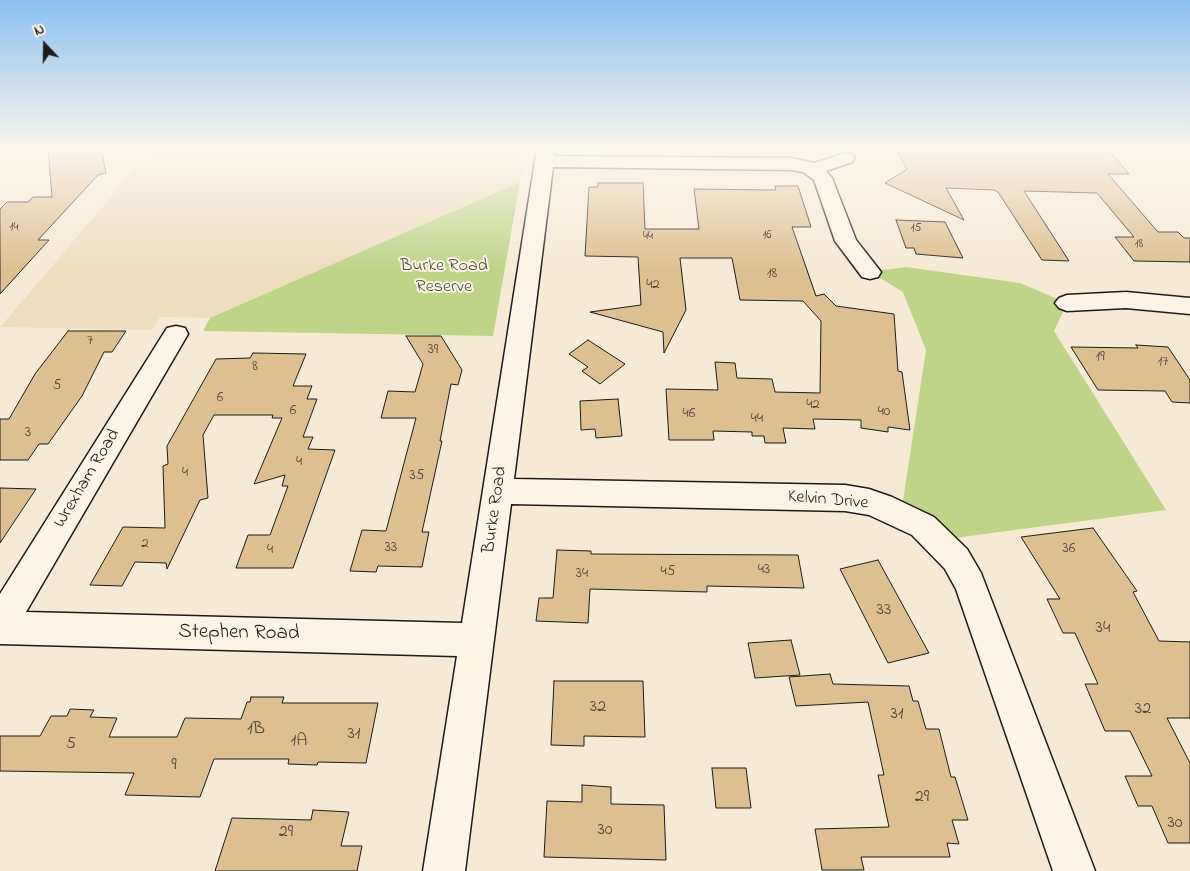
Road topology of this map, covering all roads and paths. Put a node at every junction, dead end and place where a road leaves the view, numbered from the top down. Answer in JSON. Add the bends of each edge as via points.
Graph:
{"nodes":[{"id":1,"x":540,"y":189,"type":"edge"},
{"id":2,"x":827,"y":189,"type":"edge"},
{"id":3,"x":870,"y":272,"type":"dead end"},
{"id":4,"x":1067,"y":303,"type":"dead end"},
{"id":5,"x":1190,"y":306,"type":"edge"},
{"id":6,"x":176,"y":334,"type":"dead end"},
{"id":7,"x":498,"y":491,"type":"junction"},
{"id":8,"x":0,"y":627,"type":"edge"},
{"id":9,"x":478,"y":640,"type":"junction"},
{"id":10,"x":444,"y":871,"type":"edge"},
{"id":11,"x":1074,"y":871,"type":"edge"}],
"edges":[{"from":1,"to":7,"type":"street","name":"Burke Road"},
{"from":2,"to":3,"type":"street","via":[[846,241]]},
{"from":4,"to":5,"type":"street","via":[[1126,300]]},
{"from":6,"to":8,"type":"street","name":"Wrexham Road"},
{"from":7,"to":9,"type":"street","name":"Burke Road"},
{"from":7,"to":11,"type":"street","name":"Kelvin Drive","via":[[844,498],[870,502],[923,526],[956,559],[970,584]]},
{"from":8,"to":9,"type":"street","name":"Stephen Road"},
{"from":9,"to":10,"type":"street","name":"Burke Road"}]}
